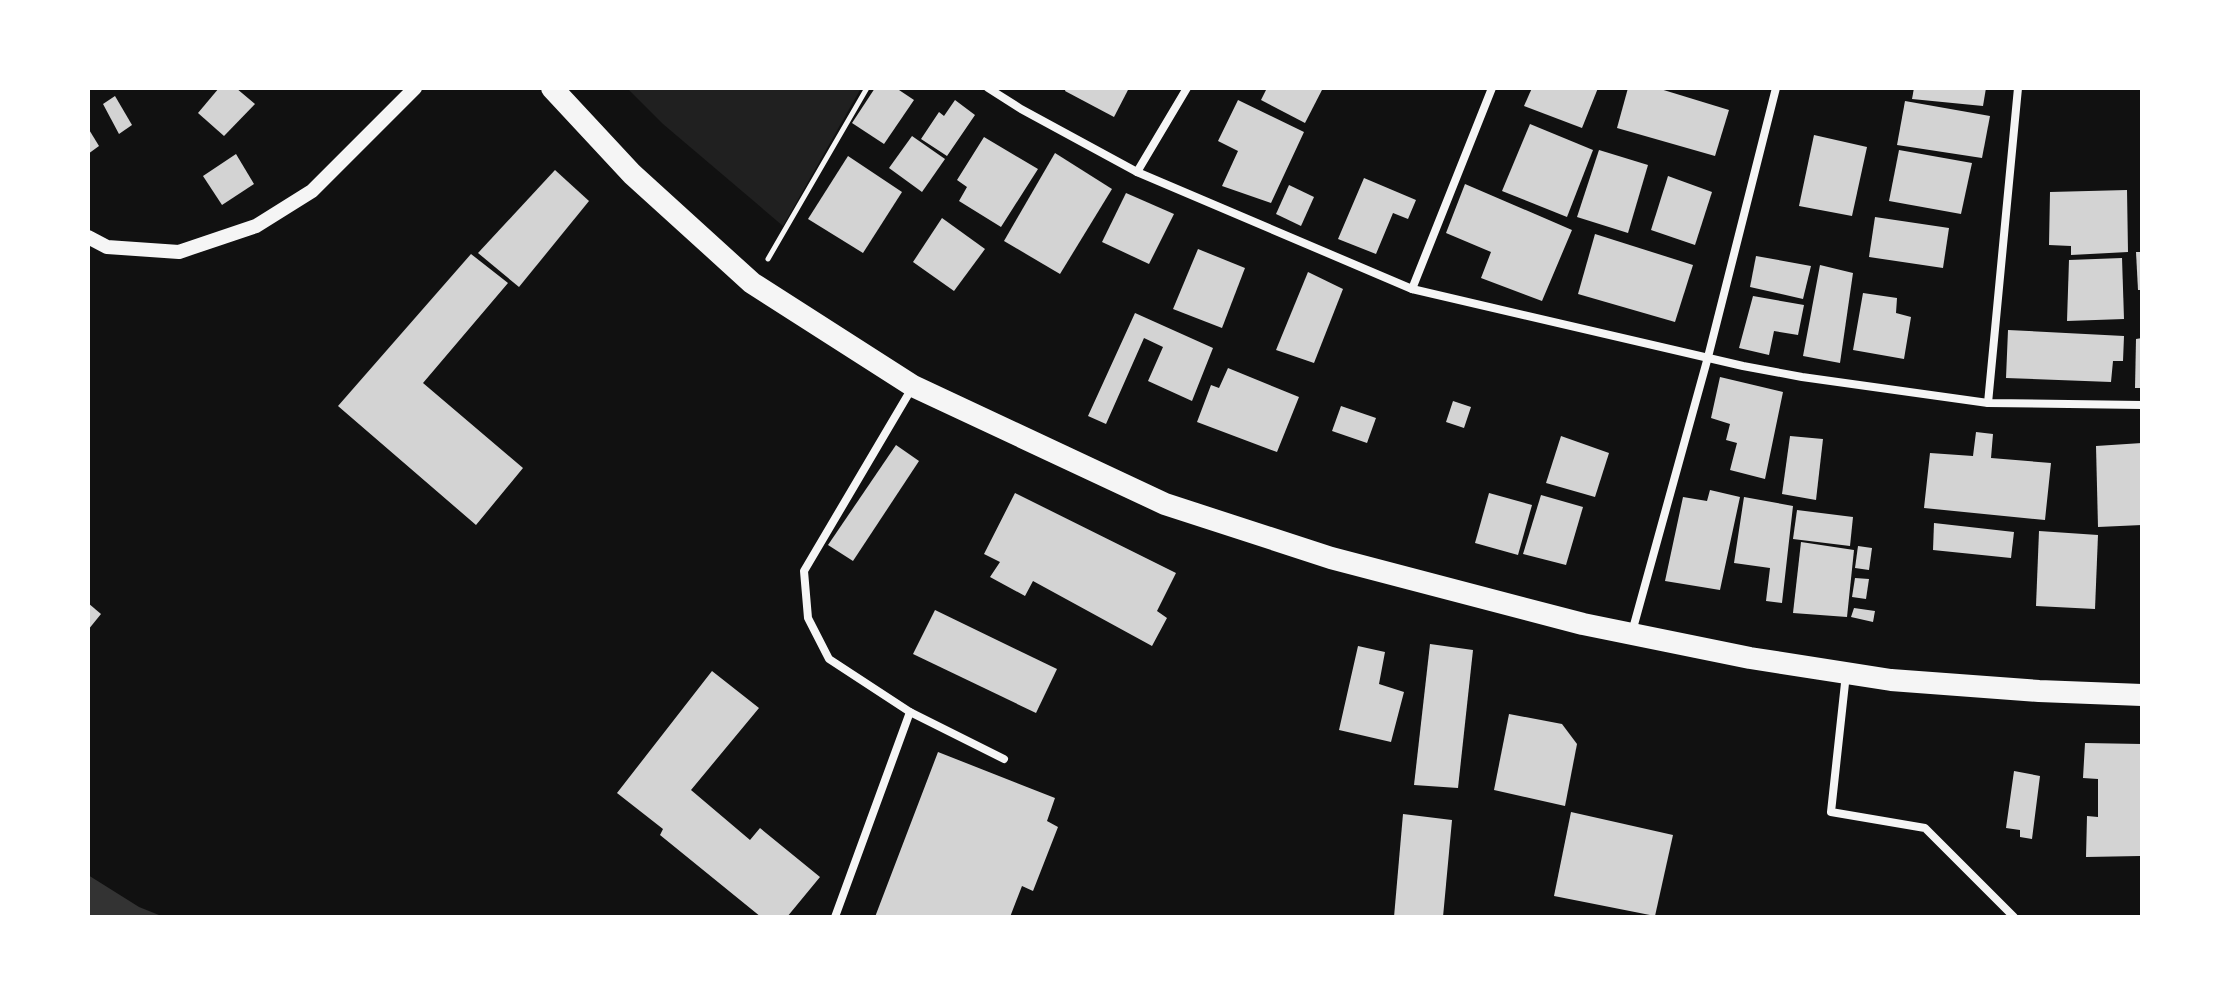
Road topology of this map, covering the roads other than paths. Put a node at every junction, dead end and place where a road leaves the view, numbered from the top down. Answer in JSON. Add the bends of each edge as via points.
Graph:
{"nodes":[{"id":1,"x":415,"y":88,"type":"edge"},
{"id":2,"x":552,"y":88,"type":"edge"},
{"id":3,"x":988,"y":88,"type":"edge"},
{"id":4,"x":1187,"y":88,"type":"edge"},
{"id":5,"x":1492,"y":88,"type":"edge"},
{"id":6,"x":1776,"y":88,"type":"edge"},
{"id":7,"x":2018,"y":88,"type":"edge"},
{"id":8,"x":1137,"y":172,"type":"junction"},
{"id":9,"x":88,"y":237,"type":"edge"},
{"id":10,"x":1412,"y":289,"type":"junction"},
{"id":11,"x":1708,"y":357,"type":"junction"},
{"id":12,"x":913,"y":386,"type":"junction"},
{"id":13,"x":1988,"y":403,"type":"junction"},
{"id":14,"x":2142,"y":405,"type":"edge"},
{"id":15,"x":1631,"y":635,"type":"junction"},
{"id":16,"x":1846,"y":673,"type":"junction"},
{"id":17,"x":2142,"y":695,"type":"edge"},
{"id":18,"x":910,"y":712,"type":"junction"},
{"id":19,"x":1004,"y":759,"type":"dead end"},
{"id":20,"x":835,"y":917,"type":"edge"},
{"id":21,"x":2014,"y":917,"type":"edge"}],
"edges":[{"from":1,"to":9,"type":"street","via":[[312,191],[256,226],[179,252],[107,247]]},
{"from":2,"to":12,"type":"highway","via":[[632,174],[752,283]]},
{"from":3,"to":8,"type":"street"},
{"from":4,"to":8,"type":"street"},
{"from":5,"to":10,"type":"street"},
{"from":6,"to":11,"type":"street"},
{"from":7,"to":13,"type":"street"},
{"from":8,"to":10,"type":"street"},
{"from":10,"to":11,"type":"street"},
{"from":11,"to":13,"type":"street","via":[[1802,377]]},
{"from":11,"to":15,"type":"street"},
{"from":12,"to":15,"type":"highway","via":[[1165,504],[1331,558]]},
{"from":12,"to":18,"type":"street","via":[[804,571],[808,618],[829,659]]},
{"from":13,"to":14,"type":"street"},
{"from":15,"to":16,"type":"highway"},
{"from":16,"to":17,"type":"highway"},
{"from":16,"to":21,"type":"street","via":[[1831,812],[1925,828]]},
{"from":18,"to":19,"type":"street"},
{"from":18,"to":20,"type":"street"}]}
